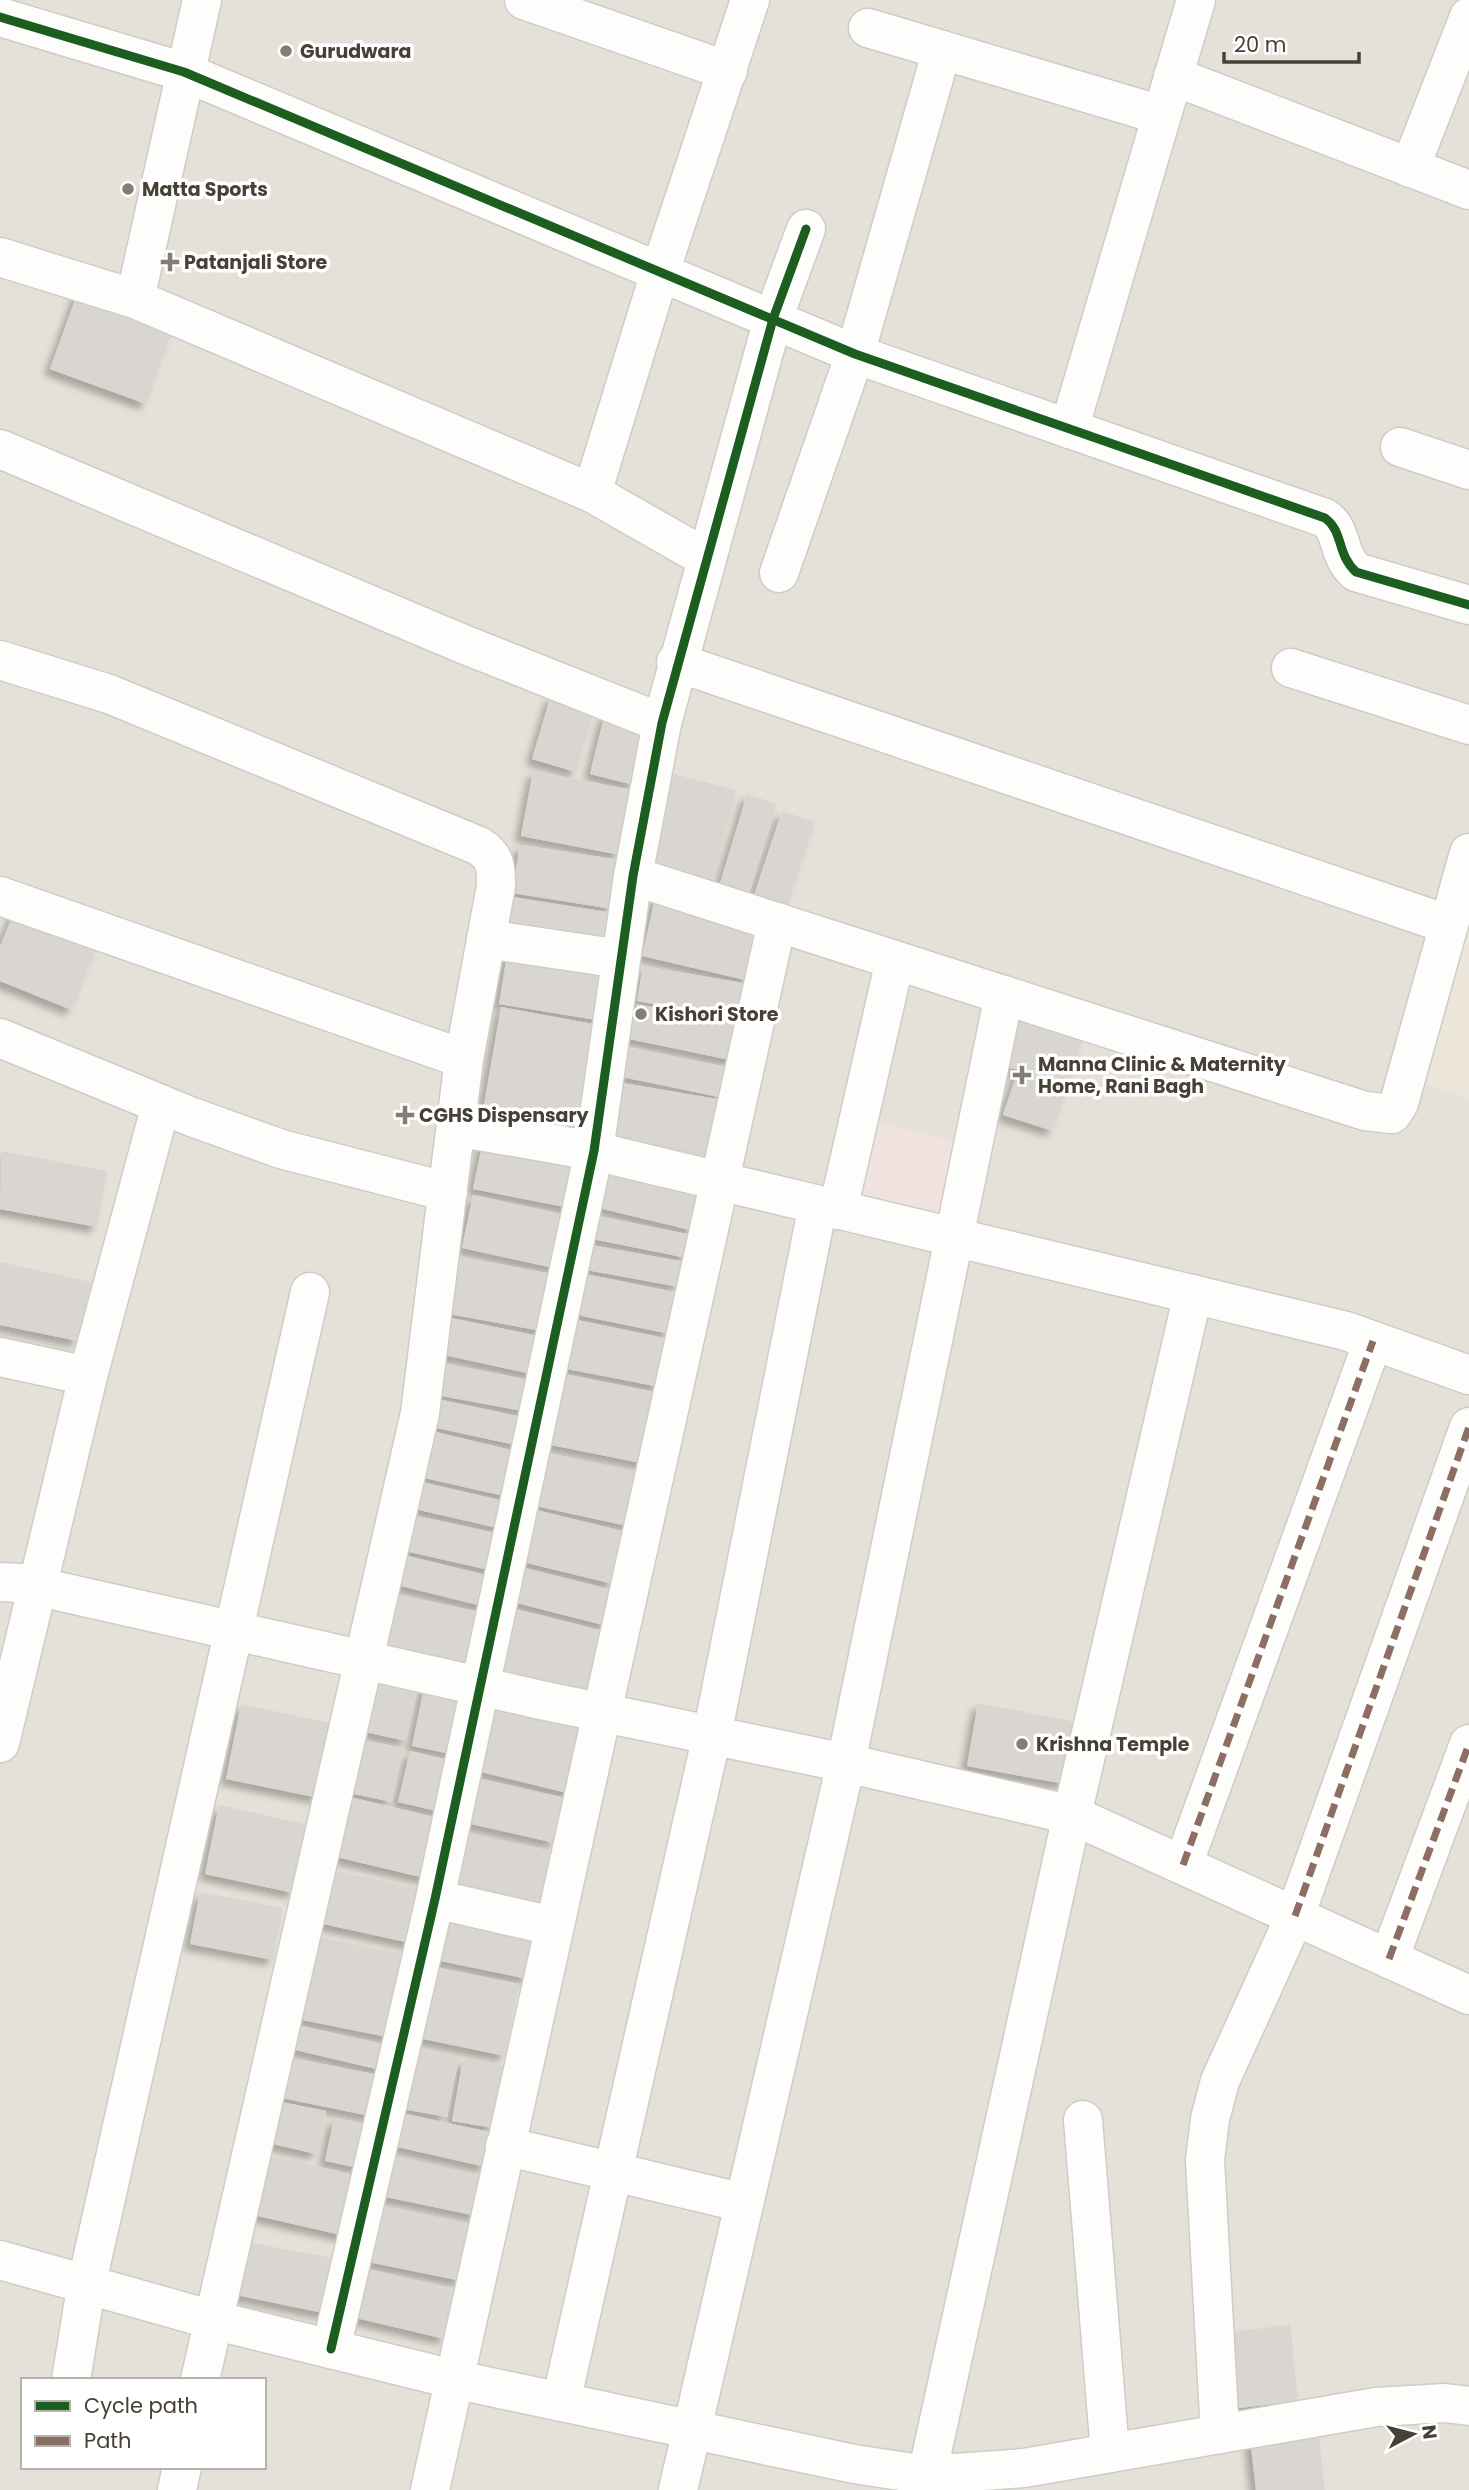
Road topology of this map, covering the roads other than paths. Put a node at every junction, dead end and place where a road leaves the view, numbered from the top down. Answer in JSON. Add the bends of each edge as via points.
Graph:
{"nodes":[{"id":1,"x":202,"y":0,"type":"edge"},
{"id":2,"x":523,"y":0,"type":"edge"},
{"id":3,"x":750,"y":0,"type":"edge"},
{"id":4,"x":1196,"y":0,"type":"edge"},
{"id":5,"x":0,"y":17,"type":"edge"},
{"id":6,"x":869,"y":28,"type":"dead end"},
{"id":7,"x":1466,"y":32,"type":"edge"},
{"id":8,"x":942,"y":50,"type":"junction"},
{"id":9,"x":728,"y":71,"type":"junction"},
{"id":10,"x":184,"y":72,"type":"junction"},
{"id":11,"x":1173,"y":76,"type":"junction"},
{"id":12,"x":1161,"y":115,"type":"junction"},
{"id":13,"x":1410,"y":168,"type":"junction"},
{"id":14,"x":1469,"y":190,"type":"edge"},
{"id":15,"x":806,"y":229,"type":"dead end"},
{"id":16,"x":0,"y":257,"type":"edge"},
{"id":17,"x":660,"y":272,"type":"junction"},
{"id":18,"x":135,"y":299,"type":"junction"},
{"id":19,"x":773,"y":319,"type":"junction"},
{"id":20,"x":855,"y":354,"type":"junction"},
{"id":21,"x":1069,"y":429,"type":"junction"},
{"id":22,"x":1400,"y":447,"type":"dead end"},
{"id":23,"x":0,"y":449,"type":"edge"},
{"id":24,"x":1469,"y":470,"type":"edge"},
{"id":25,"x":592,"y":493,"type":"junction"},
{"id":26,"x":706,"y":558,"type":"junction"},
{"id":27,"x":779,"y":573,"type":"dead end"},
{"id":28,"x":1469,"y":606,"type":"edge"},
{"id":29,"x":0,"y":660,"type":"edge"},
{"id":30,"x":676,"y":662,"type":"junction"},
{"id":31,"x":1292,"y":668,"type":"dead end"},
{"id":32,"x":662,"y":723,"type":"junction"},
{"id":33,"x":1469,"y":725,"type":"edge"},
{"id":34,"x":1469,"y":853,"type":"edge"},
{"id":35,"x":633,"y":876,"type":"junction"},
{"id":36,"x":0,"y":896,"type":"edge"},
{"id":37,"x":777,"y":922,"type":"junction"},
{"id":38,"x":1447,"y":924,"type":"junction"},
{"id":39,"x":486,"y":939,"type":"junction"},
{"id":40,"x":621,"y":959,"type":"junction"},
{"id":41,"x":895,"y":960,"type":"junction"},
{"id":42,"x":1004,"y":995,"type":"junction"},
{"id":43,"x":0,"y":1038,"type":"edge"},
{"id":44,"x":464,"y":1059,"type":"junction"},
{"id":45,"x":161,"y":1105,"type":"junction"},
{"id":46,"x":456,"y":1127,"type":"junction"},
{"id":47,"x":594,"y":1150,"type":"junction"},
{"id":48,"x":719,"y":1181,"type":"junction"},
{"id":49,"x":448,"y":1192,"type":"junction"},
{"id":50,"x":828,"y":1207,"type":"junction"},
{"id":51,"x":953,"y":1237,"type":"junction"},
{"id":52,"x":310,"y":1292,"type":"dead end"},
{"id":53,"x":1193,"y":1294,"type":"junction"},
{"id":54,"x":1373,"y":1341,"type":"junction"},
{"id":55,"x":0,"y":1357,"type":"edge"},
{"id":56,"x":1469,"y":1375,"type":"edge"},
{"id":57,"x":88,"y":1376,"type":"junction"},
{"id":58,"x":1469,"y":1427,"type":"edge"},
{"id":59,"x":18,"y":1585,"type":"edge"},
{"id":60,"x":234,"y":1630,"type":"junction"},
{"id":61,"x":365,"y":1659,"type":"junction"},
{"id":62,"x":481,"y":1686,"type":"junction"},
{"id":63,"x":604,"y":1713,"type":"junction"},
{"id":64,"x":712,"y":1735,"type":"junction"},
{"id":65,"x":0,"y":1743,"type":"edge"},
{"id":66,"x":1469,"y":1744,"type":"edge"},
{"id":67,"x":846,"y":1763,"type":"junction"},
{"id":68,"x":1072,"y":1815,"type":"junction"},
{"id":69,"x":1183,"y":1864,"type":"junction"},
{"id":70,"x":435,"y":1899,"type":"junction"},
{"id":71,"x":1295,"y":1916,"type":"junction"},
{"id":72,"x":554,"y":1926,"type":"junction"},
{"id":73,"x":1389,"y":1959,"type":"junction"},
{"id":74,"x":1469,"y":1995,"type":"edge"},
{"id":75,"x":1083,"y":2120,"type":"dead end"},
{"id":76,"x":505,"y":2146,"type":"junction"},
{"id":77,"x":614,"y":2172,"type":"junction"},
{"id":78,"x":744,"y":2203,"type":"junction"},
{"id":79,"x":0,"y":2260,"type":"edge"},
{"id":80,"x":87,"y":2282,"type":"junction"},
{"id":81,"x":213,"y":2320,"type":"junction"},
{"id":82,"x":331,"y":2349,"type":"junction"},
{"id":83,"x":71,"y":2378,"type":"edge"},
{"id":84,"x":200,"y":2378,"type":"edge"},
{"id":85,"x":453,"y":2379,"type":"junction"},
{"id":86,"x":561,"y":2402,"type":"junction"},
{"id":87,"x":1469,"y":2406,"type":"edge"},
{"id":88,"x":691,"y":2430,"type":"junction"},
{"id":89,"x":1220,"y":2434,"type":"junction"},
{"id":90,"x":1110,"y":2452,"type":"junction"},
{"id":91,"x":182,"y":2469,"type":"edge"},
{"id":92,"x":927,"y":2475,"type":"junction"},
{"id":93,"x":177,"y":2490,"type":"edge"},
{"id":94,"x":430,"y":2490,"type":"edge"},
{"id":95,"x":678,"y":2490,"type":"edge"}],
"edges":[{"from":1,"to":10,"type":"street"},
{"from":2,"to":9,"type":"street"},
{"from":3,"to":9,"type":"street"},
{"from":4,"to":11,"type":"street"},
{"from":5,"to":10,"type":"street"},
{"from":6,"to":8,"type":"street"},
{"from":7,"to":13,"type":"street"},
{"from":8,"to":12,"type":"street"},
{"from":8,"to":20,"type":"street"},
{"from":9,"to":17,"type":"street"},
{"from":10,"to":17,"type":"street"},
{"from":10,"to":18,"type":"street"},
{"from":11,"to":12,"type":"street"},
{"from":11,"to":13,"type":"street"},
{"from":12,"to":21,"type":"street"},
{"from":13,"to":14,"type":"street"},
{"from":15,"to":19,"type":"street"},
{"from":16,"to":18,"type":"street"},
{"from":17,"to":19,"type":"street"},
{"from":17,"to":25,"type":"street"},
{"from":18,"to":25,"type":"street"},
{"from":19,"to":20,"type":"street"},
{"from":19,"to":26,"type":"street"},
{"from":20,"to":21,"type":"street"},
{"from":20,"to":27,"type":"street"},
{"from":21,"to":28,"type":"street","via":[[1325,518],[1334,524],[1343,559],[1356,572]]},
{"from":22,"to":24,"type":"street"},
{"from":23,"to":32,"type":"street"},
{"from":25,"to":26,"type":"street"},
{"from":26,"to":30,"type":"street"},
{"from":29,"to":39,"type":"street","via":[[109,694],[479,846],[491,853],[496,865]]},
{"from":30,"to":32,"type":"street"},
{"from":30,"to":38,"type":"street"},
{"from":31,"to":33,"type":"street"},
{"from":32,"to":35,"type":"street"},
{"from":34,"to":38,"type":"street"},
{"from":35,"to":37,"type":"street"},
{"from":35,"to":40,"type":"street"},
{"from":36,"to":44,"type":"street"},
{"from":37,"to":41,"type":"street"},
{"from":37,"to":48,"type":"street"},
{"from":38,"to":42,"type":"street","via":[[1392,1114],[1364,1111]]},
{"from":39,"to":40,"type":"street"},
{"from":39,"to":44,"type":"street"},
{"from":40,"to":47,"type":"street"},
{"from":41,"to":42,"type":"street"},
{"from":41,"to":50,"type":"street"},
{"from":42,"to":51,"type":"street"},
{"from":43,"to":45,"type":"street"},
{"from":44,"to":46,"type":"street"},
{"from":45,"to":49,"type":"street","via":[[281,1149]]},
{"from":45,"to":57,"type":"street"},
{"from":46,"to":47,"type":"street"},
{"from":46,"to":49,"type":"street"},
{"from":47,"to":48,"type":"street"},
{"from":47,"to":62,"type":"street"},
{"from":48,"to":50,"type":"street"},
{"from":48,"to":63,"type":"street"},
{"from":49,"to":61,"type":"street","via":[[420,1413]]},
{"from":50,"to":51,"type":"street"},
{"from":50,"to":64,"type":"street"},
{"from":51,"to":53,"type":"street"},
{"from":51,"to":67,"type":"street"},
{"from":52,"to":60,"type":"street"},
{"from":53,"to":54,"type":"street"},
{"from":53,"to":68,"type":"street"},
{"from":54,"to":56,"type":"street"},
{"from":54,"to":69,"type":"street"},
{"from":55,"to":57,"type":"street"},
{"from":57,"to":59,"type":"street"},
{"from":58,"to":71,"type":"street"},
{"from":59,"to":60,"type":"street"},
{"from":59,"to":65,"type":"street"},
{"from":60,"to":61,"type":"street"},
{"from":60,"to":80,"type":"street"},
{"from":61,"to":62,"type":"street"},
{"from":61,"to":81,"type":"street"},
{"from":62,"to":63,"type":"street"},
{"from":62,"to":70,"type":"street"},
{"from":63,"to":64,"type":"street"},
{"from":63,"to":72,"type":"street"},
{"from":64,"to":67,"type":"street"},
{"from":64,"to":77,"type":"street"},
{"from":66,"to":73,"type":"street"},
{"from":67,"to":68,"type":"street"},
{"from":67,"to":78,"type":"street"},
{"from":68,"to":69,"type":"street"},
{"from":68,"to":92,"type":"street"},
{"from":69,"to":71,"type":"street"},
{"from":70,"to":72,"type":"street"},
{"from":70,"to":82,"type":"street"},
{"from":71,"to":73,"type":"street"},
{"from":71,"to":89,"type":"street","via":[[1220,2081],[1210,2119],[1205,2160]]},
{"from":72,"to":76,"type":"street"},
{"from":73,"to":74,"type":"street"},
{"from":75,"to":90,"type":"street"},
{"from":76,"to":77,"type":"street"},
{"from":76,"to":85,"type":"street"},
{"from":77,"to":78,"type":"street"},
{"from":77,"to":86,"type":"street"},
{"from":78,"to":88,"type":"street"},
{"from":79,"to":80,"type":"street"},
{"from":80,"to":81,"type":"street"},
{"from":80,"to":83,"type":"street"},
{"from":81,"to":82,"type":"street"},
{"from":81,"to":84,"type":"street"},
{"from":82,"to":85,"type":"street"},
{"from":85,"to":86,"type":"street"},
{"from":85,"to":94,"type":"street"},
{"from":86,"to":88,"type":"street"},
{"from":87,"to":89,"type":"street","via":[[1376,2407]]},
{"from":88,"to":92,"type":"street"},
{"from":88,"to":95,"type":"street"},
{"from":89,"to":90,"type":"street"},
{"from":90,"to":92,"type":"street","via":[[1024,2468]]},
{"from":91,"to":93,"type":"street"}]}
